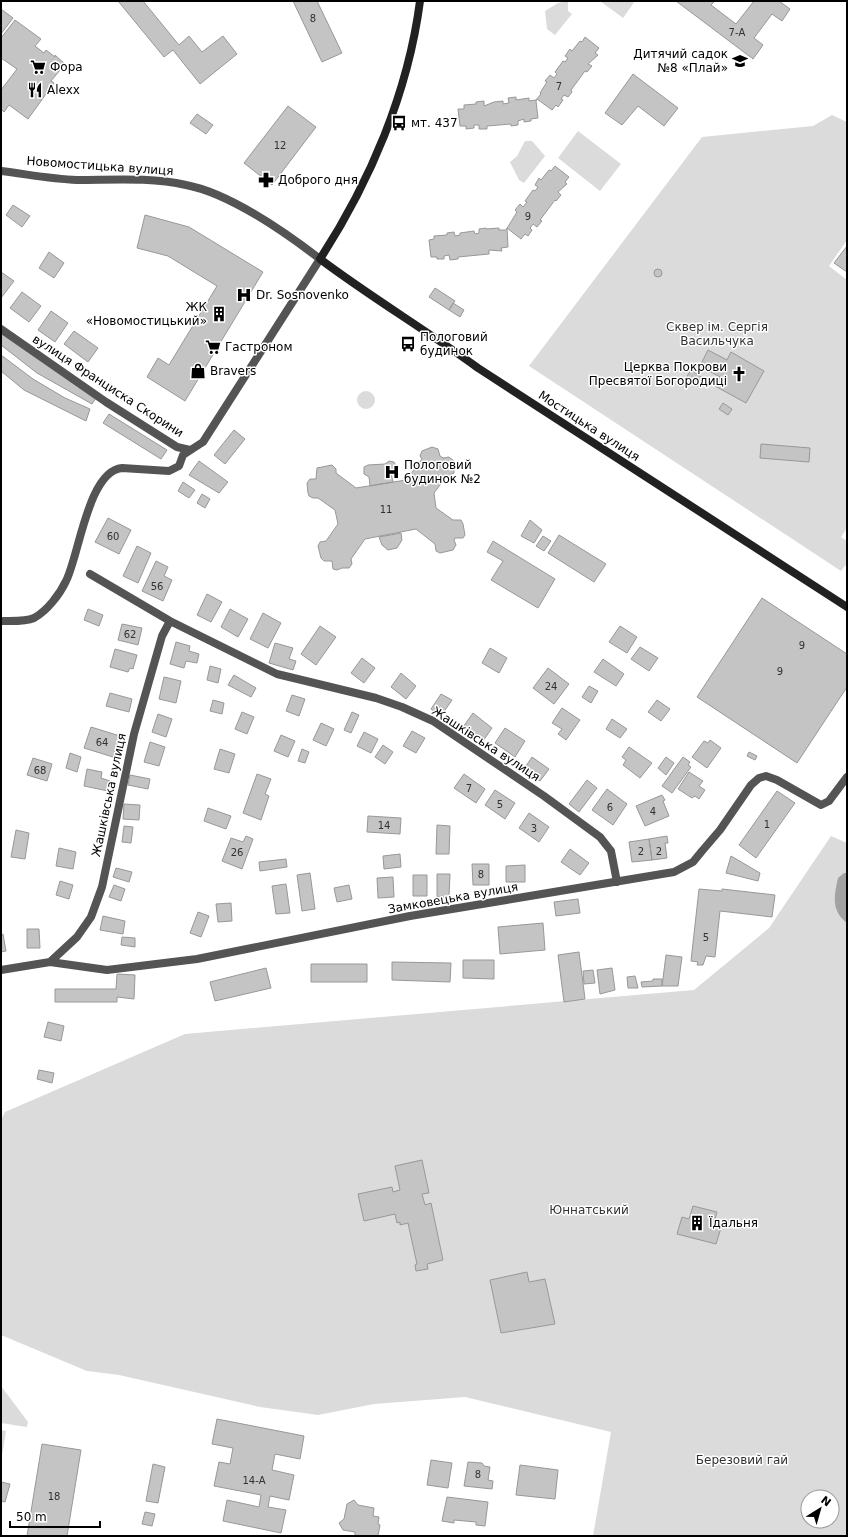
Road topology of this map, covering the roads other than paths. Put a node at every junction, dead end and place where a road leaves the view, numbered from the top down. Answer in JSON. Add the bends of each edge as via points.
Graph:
{"nodes":[{"id":1,"x":420,"y":1,"type":"edge"},
{"id":2,"x":1,"y":171,"type":"edge"},
{"id":3,"x":320,"y":259,"type":"junction"},
{"id":4,"x":1,"y":329,"type":"edge"},
{"id":5,"x":190,"y":450,"type":"junction"},
{"id":6,"x":90,"y":574,"type":"dead end"},
{"id":7,"x":847,"y":607,"type":"edge"},
{"id":8,"x":1,"y":621,"type":"edge"},
{"id":9,"x":170,"y":621,"type":"junction"},
{"id":10,"x":847,"y":777,"type":"edge"},
{"id":11,"x":617,"y":882,"type":"junction"},
{"id":12,"x":50,"y":962,"type":"junction"},
{"id":13,"x":1,"y":970,"type":"edge"}],
"edges":[{"from":1,"to":3,"type":"street","via":[[408,61],[383,138],[358,197]]},
{"from":2,"to":3,"type":"street","name":"Новомостицька вулиця","via":[[75,180],[157,180],[186,185],[204,190],[245,209],[297,241]]},
{"from":3,"to":5,"type":"street","name":"вулиця Франциска Скорини","via":[[210,435]]},
{"from":3,"to":7,"type":"street","name":"Мостицька вулиця","via":[[500,382]]},
{"from":4,"to":5,"type":"street","name":"вулиця Франциска Скорини","via":[[158,435],[177,447]]},
{"from":5,"to":8,"type":"street","via":[[183,455],[179,466],[169,472],[116,468],[108,474],[86,516],[66,581],[49,605],[34,618]]},
{"from":6,"to":9,"type":"street","name":"Жашківська вулиця"},
{"from":9,"to":11,"type":"street","name":"Жашківська вулиця","via":[[277,674],[376,698],[433,722],[544,796],[600,837],[610,851]]},
{"from":9,"to":12,"type":"street","name":"Жашківська вулиця","via":[[162,636],[134,734],[102,886],[91,917],[77,937]]},
{"from":10,"to":11,"type":"street","name":"Замковецька вулиця","via":[[830,802],[821,805],[777,780],[766,776],[759,778],[693,862],[674,872]]},
{"from":11,"to":12,"type":"street","name":"Замковецька вулиця","via":[[410,916],[197,959],[107,970]]},
{"from":12,"to":13,"type":"street","name":"Замковецька вулиця"}]}
